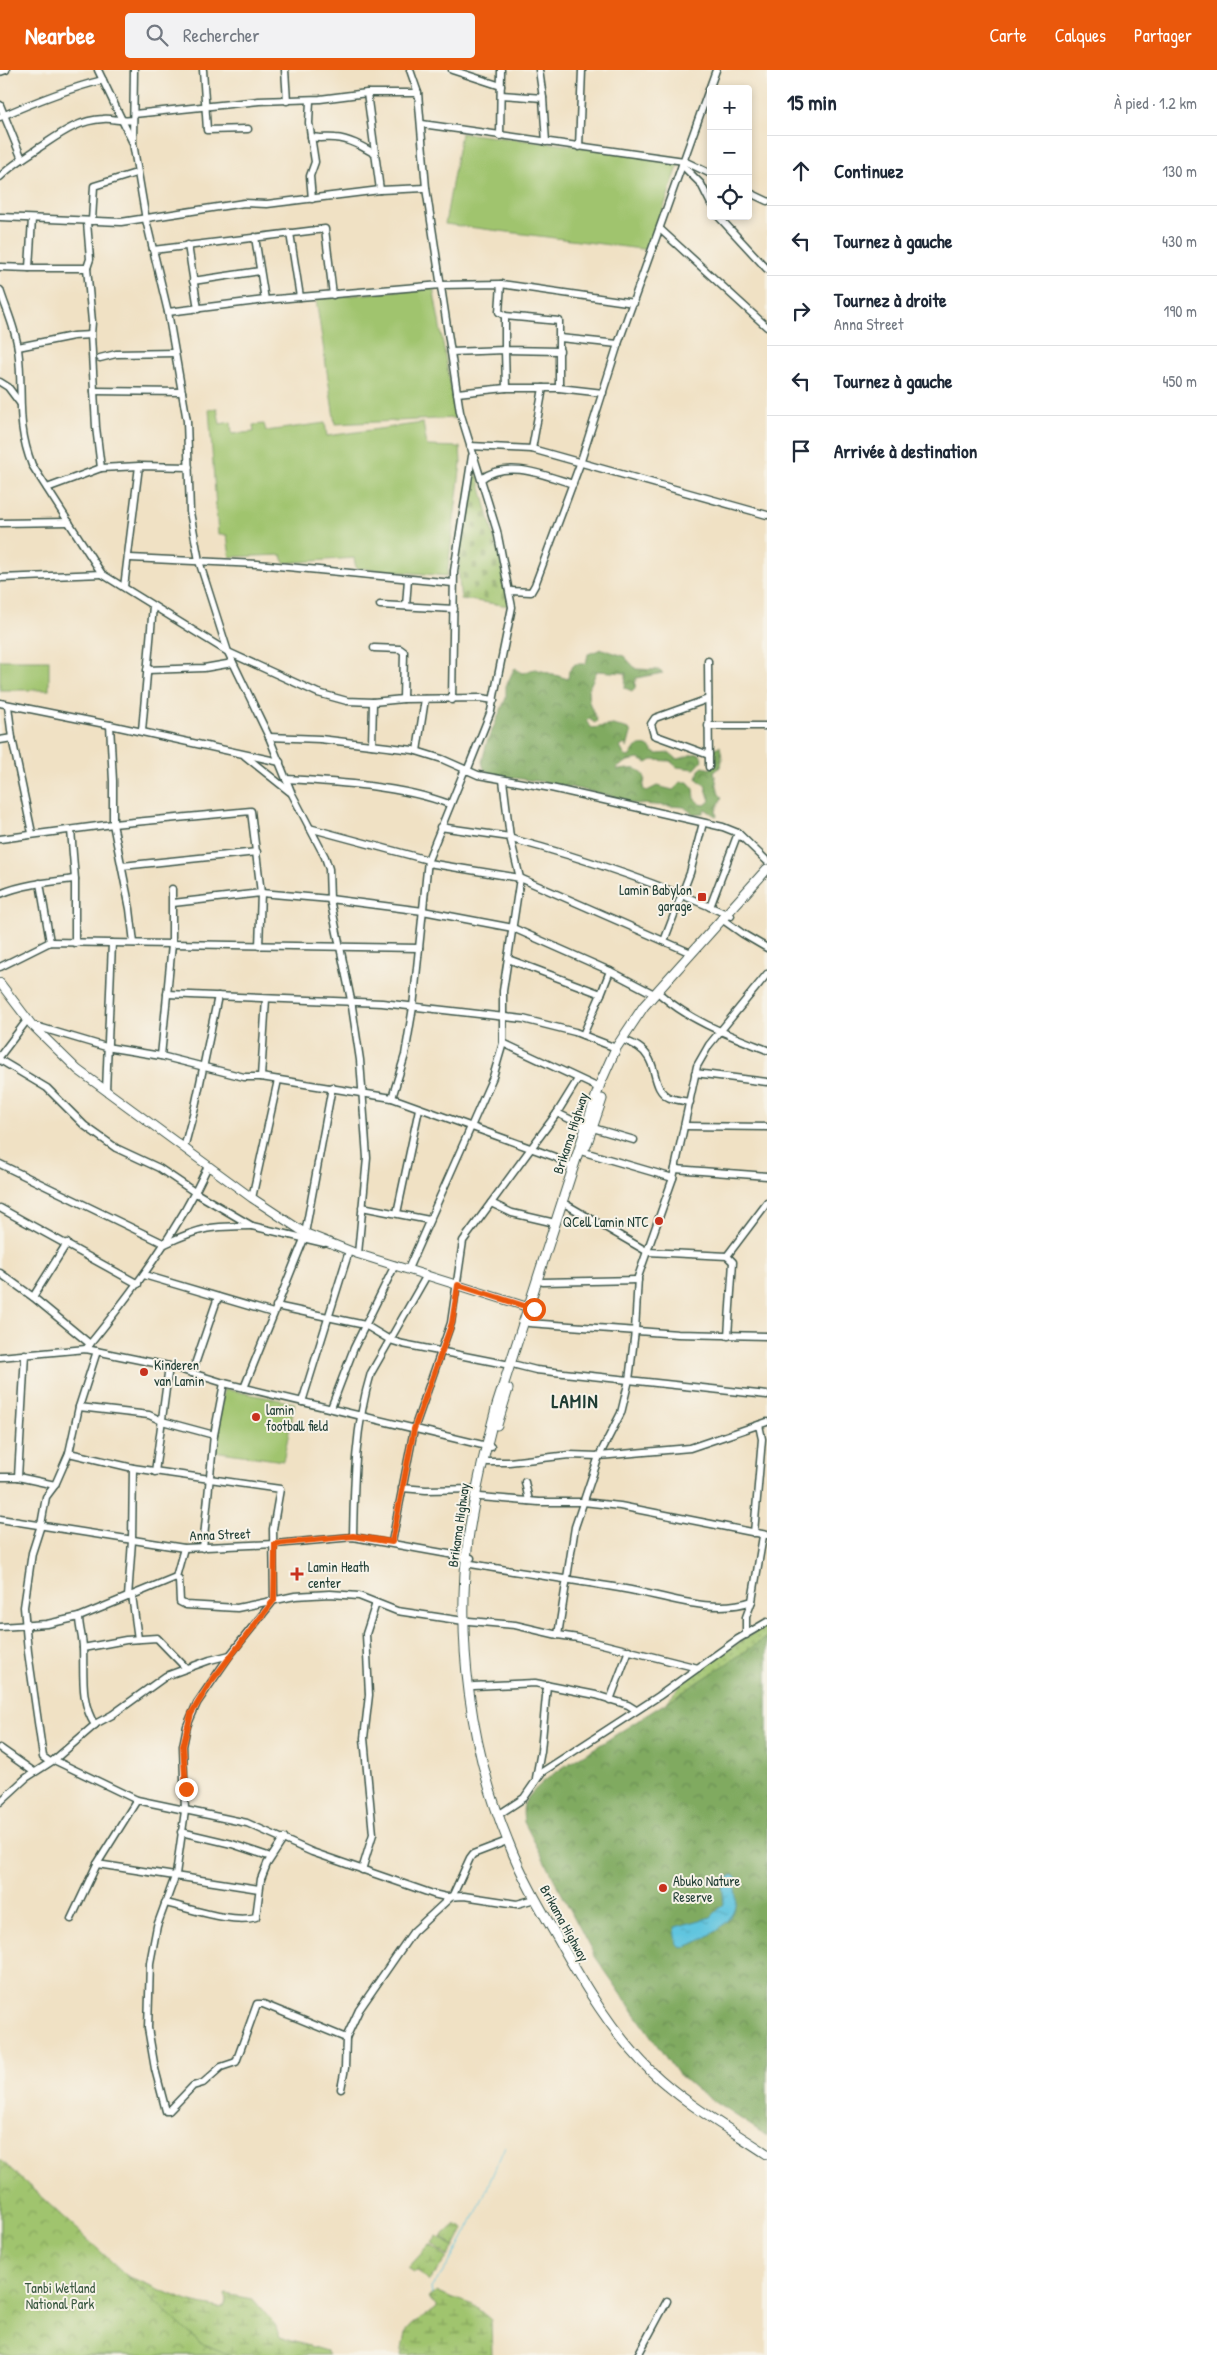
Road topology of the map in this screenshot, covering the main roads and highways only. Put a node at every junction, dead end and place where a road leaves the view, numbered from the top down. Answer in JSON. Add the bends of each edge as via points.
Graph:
{"nodes":[{"id":1,"x":767,"y":869,"type":"edge"},
{"id":2,"x":767,"y":876,"type":"edge"},
{"id":3,"x":740,"y":902,"type":"junction"},
{"id":4,"x":728,"y":918,"type":"junction"},
{"id":5,"x":0,"y":983,"type":"edge"},
{"id":6,"x":658,"y":994,"type":"junction"},
{"id":7,"x":589,"y":1127,"type":"junction"},
{"id":8,"x":531,"y":1308,"type":"junction"},
{"id":9,"x":513,"y":1365,"type":"junction"},
{"id":10,"x":488,"y":1447,"type":"junction"},
{"id":11,"x":478,"y":1493,"type":"junction"},
{"id":12,"x":467,"y":1621,"type":"junction"},
{"id":13,"x":501,"y":1814,"type":"junction"},
{"id":14,"x":697,"y":2105,"type":"junction"},
{"id":15,"x":767,"y":2147,"type":"edge"},
{"id":16,"x":767,"y":2154,"type":"edge"}],
"edges":[{"from":1,"to":3,"type":"highway","name":"Brikama Highway"},
{"from":2,"to":3,"type":"highway","name":"Brikama Highway"},
{"from":3,"to":4,"type":"highway","name":"Brikama Highway"},
{"from":4,"to":6,"type":"highway","name":"Brikama Highway"},
{"from":4,"to":6,"type":"highway","name":"Brikama Highway","via":[[691,952]]},
{"from":5,"to":8,"type":"main road","via":[[30,1022],[65,1058],[305,1236]]},
{"from":6,"to":7,"type":"highway","name":"Brikama Highway","via":[[626,1041]]},
{"from":6,"to":7,"type":"highway","name":"Brikama Highway","via":[[616,1048],[599,1088]]},
{"from":7,"to":8,"type":"highway","name":"Brikama Highway","via":[[555,1223]]},
{"from":7,"to":8,"type":"highway","name":"Brikama Highway","via":[[543,1282]]},
{"from":8,"to":9,"type":"highway","name":"Brikama Highway"},
{"from":8,"to":9,"type":"highway","name":"Brikama Highway","via":[[529,1323]]},
{"from":9,"to":10,"type":"highway","name":"Brikama Highway"},
{"from":10,"to":11,"type":"highway","name":"Brikama Highway"},
{"from":10,"to":11,"type":"highway","name":"Brikama Highway","via":[[488,1462]]},
{"from":11,"to":12,"type":"highway","name":"Brikama Highway","via":[[469,1560]]},
{"from":12,"to":13,"type":"highway","name":"Brikama Highway","via":[[482,1737]]},
{"from":12,"to":13,"type":"highway","name":"Brikama Highway","via":[[472,1714]]},
{"from":13,"to":14,"type":"highway","name":"Brikama Highway","via":[[534,1884],[602,2002],[642,2054]]},
{"from":13,"to":14,"type":"highway","name":"Brikama Highway","via":[[507,1840],[535,1899],[576,1972],[616,2032],[654,2073]]},
{"from":14,"to":15,"type":"highway","name":"Brikama Highway"},
{"from":14,"to":16,"type":"highway","name":"Brikama Highway"}]}
